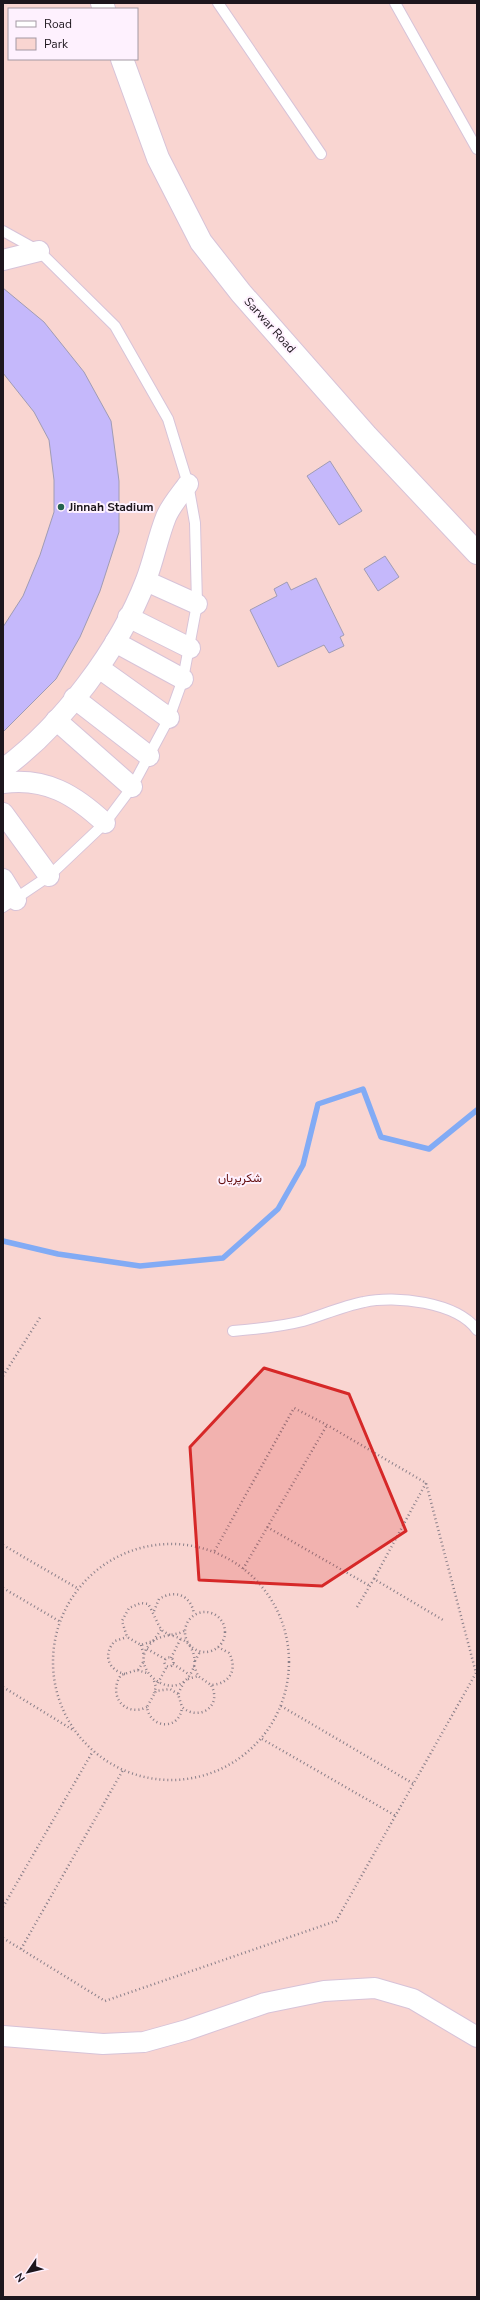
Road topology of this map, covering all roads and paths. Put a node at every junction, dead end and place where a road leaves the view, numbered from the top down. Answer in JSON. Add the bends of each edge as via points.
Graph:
{"nodes":[{"id":1,"x":218,"y":3,"type":"edge"},
{"id":2,"x":395,"y":3,"type":"edge"},
{"id":3,"x":122,"y":60,"type":"edge"},
{"id":4,"x":477,"y":149,"type":"edge"},
{"id":5,"x":321,"y":154,"type":"dead end"},
{"id":6,"x":3,"y":231,"type":"edge"},
{"id":7,"x":39,"y":251,"type":"junction"},
{"id":8,"x":3,"y":260,"type":"edge"},
{"id":9,"x":188,"y":484,"type":"junction"},
{"id":10,"x":477,"y":553,"type":"edge"},
{"id":11,"x":146,"y":581,"type":"junction"},
{"id":12,"x":197,"y":604,"type":"junction"},
{"id":13,"x":128,"y":617,"type":"junction"},
{"id":14,"x":115,"y":642,"type":"junction"},
{"id":15,"x":190,"y":648,"type":"junction"},
{"id":16,"x":99,"y":668,"type":"junction"},
{"id":17,"x":183,"y":679,"type":"junction"},
{"id":18,"x":74,"y":698,"type":"junction"},
{"id":19,"x":168,"y":718,"type":"junction"},
{"id":20,"x":56,"y":720,"type":"junction"},
{"id":21,"x":149,"y":756,"type":"junction"},
{"id":22,"x":3,"y":769,"type":"edge"},
{"id":23,"x":3,"y":783,"type":"edge"},
{"id":24,"x":132,"y":787,"type":"junction"},
{"id":25,"x":3,"y":813,"type":"edge"},
{"id":26,"x":105,"y":823,"type":"junction"},
{"id":27,"x":49,"y":876,"type":"junction"},
{"id":28,"x":3,"y":879,"type":"edge"},
{"id":29,"x":9,"y":904,"type":"edge"},
{"id":30,"x":41,"y":1316,"type":"dead end"},
{"id":31,"x":477,"y":1330,"type":"edge"},
{"id":32,"x":233,"y":1331,"type":"dead end"},
{"id":33,"x":3,"y":1376,"type":"edge"},
{"id":34,"x":327,"y":1425,"type":"junction"},
{"id":35,"x":426,"y":1483,"type":"junction"},
{"id":36,"x":267,"y":1527,"type":"junction"},
{"id":37,"x":3,"y":1545,"type":"edge"},
{"id":38,"x":214,"y":1552,"type":"junction"},
{"id":39,"x":243,"y":1569,"type":"junction"},
{"id":40,"x":374,"y":1579,"type":"junction"},
{"id":41,"x":370,"y":1586,"type":"junction"},
{"id":42,"x":3,"y":1588,"type":"edge"},
{"id":43,"x":77,"y":1588,"type":"junction"},
{"id":44,"x":357,"y":1607,"type":"dead end"},
{"id":45,"x":153,"y":1611,"type":"junction"},
{"id":46,"x":194,"y":1614,"type":"junction"},
{"id":47,"x":443,"y":1620,"type":"dead end"},
{"id":48,"x":59,"y":1621,"type":"junction"},
{"id":49,"x":161,"y":1630,"type":"junction"},
{"id":50,"x":184,"y":1631,"type":"junction"},
{"id":51,"x":173,"y":1635,"type":"junction"},
{"id":52,"x":127,"y":1637,"type":"junction"},
{"id":53,"x":181,"y":1638,"type":"junction"},
{"id":54,"x":153,"y":1641,"type":"junction"},
{"id":55,"x":188,"y":1643,"type":"junction"},
{"id":56,"x":142,"y":1645,"type":"junction"},
{"id":57,"x":218,"y":1647,"type":"junction"},
{"id":58,"x":147,"y":1649,"type":"junction"},
{"id":59,"x":200,"y":1652,"type":"junction"},
{"id":60,"x":171,"y":1658,"type":"junction"},
{"id":61,"x":165,"y":1659,"type":"junction"},
{"id":62,"x":144,"y":1660,"type":"junction"},
{"id":63,"x":173,"y":1664,"type":"junction"},
{"id":64,"x":167,"y":1666,"type":"junction"},
{"id":65,"x":194,"y":1666,"type":"junction"},
{"id":66,"x":137,"y":1670,"type":"junction"},
{"id":67,"x":125,"y":1674,"type":"dead end"},
{"id":68,"x":190,"y":1675,"type":"junction"},
{"id":69,"x":149,"y":1676,"type":"junction"},
{"id":70,"x":198,"y":1676,"type":"junction"},
{"id":71,"x":184,"y":1682,"type":"junction"},
{"id":72,"x":158,"y":1683,"type":"junction"},
{"id":73,"x":211,"y":1685,"type":"junction"},
{"id":74,"x":3,"y":1687,"type":"edge"},
{"id":75,"x":154,"y":1693,"type":"junction"},
{"id":76,"x":178,"y":1694,"type":"junction"},
{"id":77,"x":281,"y":1706,"type":"junction"},
{"id":78,"x":147,"y":1707,"type":"junction"},
{"id":79,"x":182,"y":1707,"type":"junction"},
{"id":80,"x":73,"y":1730,"type":"junction"},
{"id":81,"x":262,"y":1739,"type":"junction"},
{"id":82,"x":93,"y":1751,"type":"junction"},
{"id":83,"x":123,"y":1770,"type":"junction"},
{"id":84,"x":414,"y":1784,"type":"junction"},
{"id":85,"x":396,"y":1816,"type":"junction"},
{"id":86,"x":3,"y":1907,"type":"edge"},
{"id":87,"x":3,"y":1938,"type":"edge"},
{"id":88,"x":21,"y":1949,"type":"junction"},
{"id":89,"x":3,"y":2036,"type":"edge"},
{"id":90,"x":477,"y":2037,"type":"edge"}],
"edges":[{"from":1,"to":5,"type":"lane"},
{"from":2,"to":4,"type":"lane"},
{"from":3,"to":10,"type":"main road","name":"Sarwar Road","via":[[158,158],[200,242],[241,293],[356,423]]},
{"from":6,"to":7,"type":"lane"},
{"from":7,"to":8,"type":"street"},
{"from":7,"to":9,"type":"lane","via":[[115,326],[168,419]]},
{"from":9,"to":11,"type":"street","via":[[166,516]]},
{"from":9,"to":12,"type":"lane","via":[[195,523]]},
{"from":11,"to":12,"type":"street"},
{"from":11,"to":13,"type":"street"},
{"from":12,"to":15,"type":"lane"},
{"from":13,"to":14,"type":"street"},
{"from":13,"to":15,"type":"street"},
{"from":14,"to":16,"type":"street"},
{"from":14,"to":17,"type":"street"},
{"from":15,"to":17,"type":"lane"},
{"from":16,"to":18,"type":"street"},
{"from":16,"to":19,"type":"street"},
{"from":17,"to":19,"type":"lane"},
{"from":18,"to":20,"type":"street"},
{"from":18,"to":21,"type":"street"},
{"from":19,"to":21,"type":"lane"},
{"from":20,"to":22,"type":"street"},
{"from":20,"to":24,"type":"street"},
{"from":21,"to":24,"type":"lane"},
{"from":23,"to":26,"type":"street","via":[[38,783],[62,791],[83,803]]},
{"from":24,"to":26,"type":"lane"},
{"from":25,"to":27,"type":"street"},
{"from":26,"to":27,"type":"lane"},
{"from":27,"to":29,"type":"lane"},
{"from":28,"to":29,"type":"street"},
{"from":30,"to":33,"type":"path"},
{"from":31,"to":32,"type":"lane","via":[[472,1322],[435,1305],[385,1299],[364,1302],[271,1328]]},
{"from":34,"to":35,"type":"path"},
{"from":34,"to":36,"type":"path"},
{"from":34,"to":38,"type":"path","via":[[294,1408]]},
{"from":35,"to":40,"type":"path"},
{"from":35,"to":84,"type":"path","via":[[476,1673]]},
{"from":36,"to":39,"type":"path"},
{"from":36,"to":41,"type":"path"},
{"from":37,"to":43,"type":"path"},
{"from":38,"to":39,"type":"path","via":[[226,1556]]},
{"from":38,"to":43,"type":"path","via":[[187,1543],[146,1545],[108,1561]]},
{"from":39,"to":77,"type":"path","via":[[259,1581],[281,1615],[291,1655],[286,1696]]},
{"from":40,"to":41,"type":"path"},
{"from":40,"to":47,"type":"path"},
{"from":41,"to":44,"type":"path"},
{"from":42,"to":48,"type":"path"},
{"from":43,"to":48,"type":"path"},
{"from":45,"to":46,"type":"path","via":[[159,1599],[178,1594],[190,1602]]},
{"from":45,"to":49,"type":"path"},
{"from":45,"to":52,"type":"path","via":[[148,1604],[141,1603],[129,1608],[122,1621]]},
{"from":46,"to":50,"type":"path"},
{"from":46,"to":57,"type":"path","via":[[206,1611],[218,1617],[225,1629]]},
{"from":48,"to":80,"type":"path","via":[[52,1658],[57,1696]]},
{"from":49,"to":51,"type":"path"},
{"from":49,"to":54,"type":"path"},
{"from":50,"to":51,"type":"path"},
{"from":50,"to":55,"type":"path"},
{"from":51,"to":53,"type":"path"},
{"from":51,"to":54,"type":"path","via":[[159,1637]]},
{"from":52,"to":56,"type":"path"},
{"from":52,"to":67,"type":"path","via":[[114,1641],[108,1652],[114,1669]]},
{"from":53,"to":55,"type":"path"},
{"from":53,"to":60,"type":"path"},
{"from":54,"to":56,"type":"path"},
{"from":54,"to":58,"type":"path"},
{"from":55,"to":59,"type":"path"},
{"from":55,"to":65,"type":"path","via":[[194,1654]]},
{"from":56,"to":62,"type":"path"},
{"from":57,"to":59,"type":"path"},
{"from":57,"to":73,"type":"path","via":[[229,1653],[234,1665],[233,1672],[224,1682]]},
{"from":58,"to":61,"type":"path"},
{"from":58,"to":62,"type":"path"},
{"from":59,"to":65,"type":"path"},
{"from":60,"to":61,"type":"path"},
{"from":60,"to":63,"type":"path"},
{"from":61,"to":64,"type":"path"},
{"from":62,"to":66,"type":"path"},
{"from":62,"to":69,"type":"path"},
{"from":63,"to":64,"type":"path"},
{"from":63,"to":68,"type":"path"},
{"from":64,"to":72,"type":"path"},
{"from":65,"to":68,"type":"path"},
{"from":65,"to":70,"type":"path"},
{"from":66,"to":69,"type":"path","via":[[146,1672]]},
{"from":66,"to":78,"type":"path","via":[[121,1675],[117,1681],[115,1694],[128,1709]]},
{"from":68,"to":71,"type":"path"},
{"from":69,"to":72,"type":"path"},
{"from":69,"to":75,"type":"path","via":[[156,1687]]},
{"from":70,"to":71,"type":"path"},
{"from":70,"to":73,"type":"path"},
{"from":71,"to":72,"type":"path","via":[[171,1686]]},
{"from":71,"to":76,"type":"path"},
{"from":73,"to":79,"type":"path","via":[[215,1696],[210,1708],[205,1712],[193,1713]]},
{"from":74,"to":80,"type":"path"},
{"from":75,"to":76,"type":"path","via":[[164,1688]]},
{"from":75,"to":78,"type":"path"},
{"from":76,"to":79,"type":"path"},
{"from":77,"to":81,"type":"path","via":[[268,1733]]},
{"from":77,"to":84,"type":"path"},
{"from":78,"to":79,"type":"path","via":[[152,1719],[162,1725],[174,1723],[182,1714]]},
{"from":80,"to":82,"type":"path"},
{"from":81,"to":83,"type":"path","via":[[241,1760],[207,1776],[170,1782],[133,1775]]},
{"from":81,"to":85,"type":"path"},
{"from":82,"to":83,"type":"path"},
{"from":82,"to":86,"type":"path"},
{"from":83,"to":88,"type":"path"},
{"from":84,"to":85,"type":"path"},
{"from":85,"to":88,"type":"path","via":[[336,1921],[105,2001]]},
{"from":87,"to":88,"type":"path"},
{"from":89,"to":90,"type":"street","via":[[104,2044],[144,2042],[266,2003],[324,1991],[375,1988],[412,1999]]}]}
